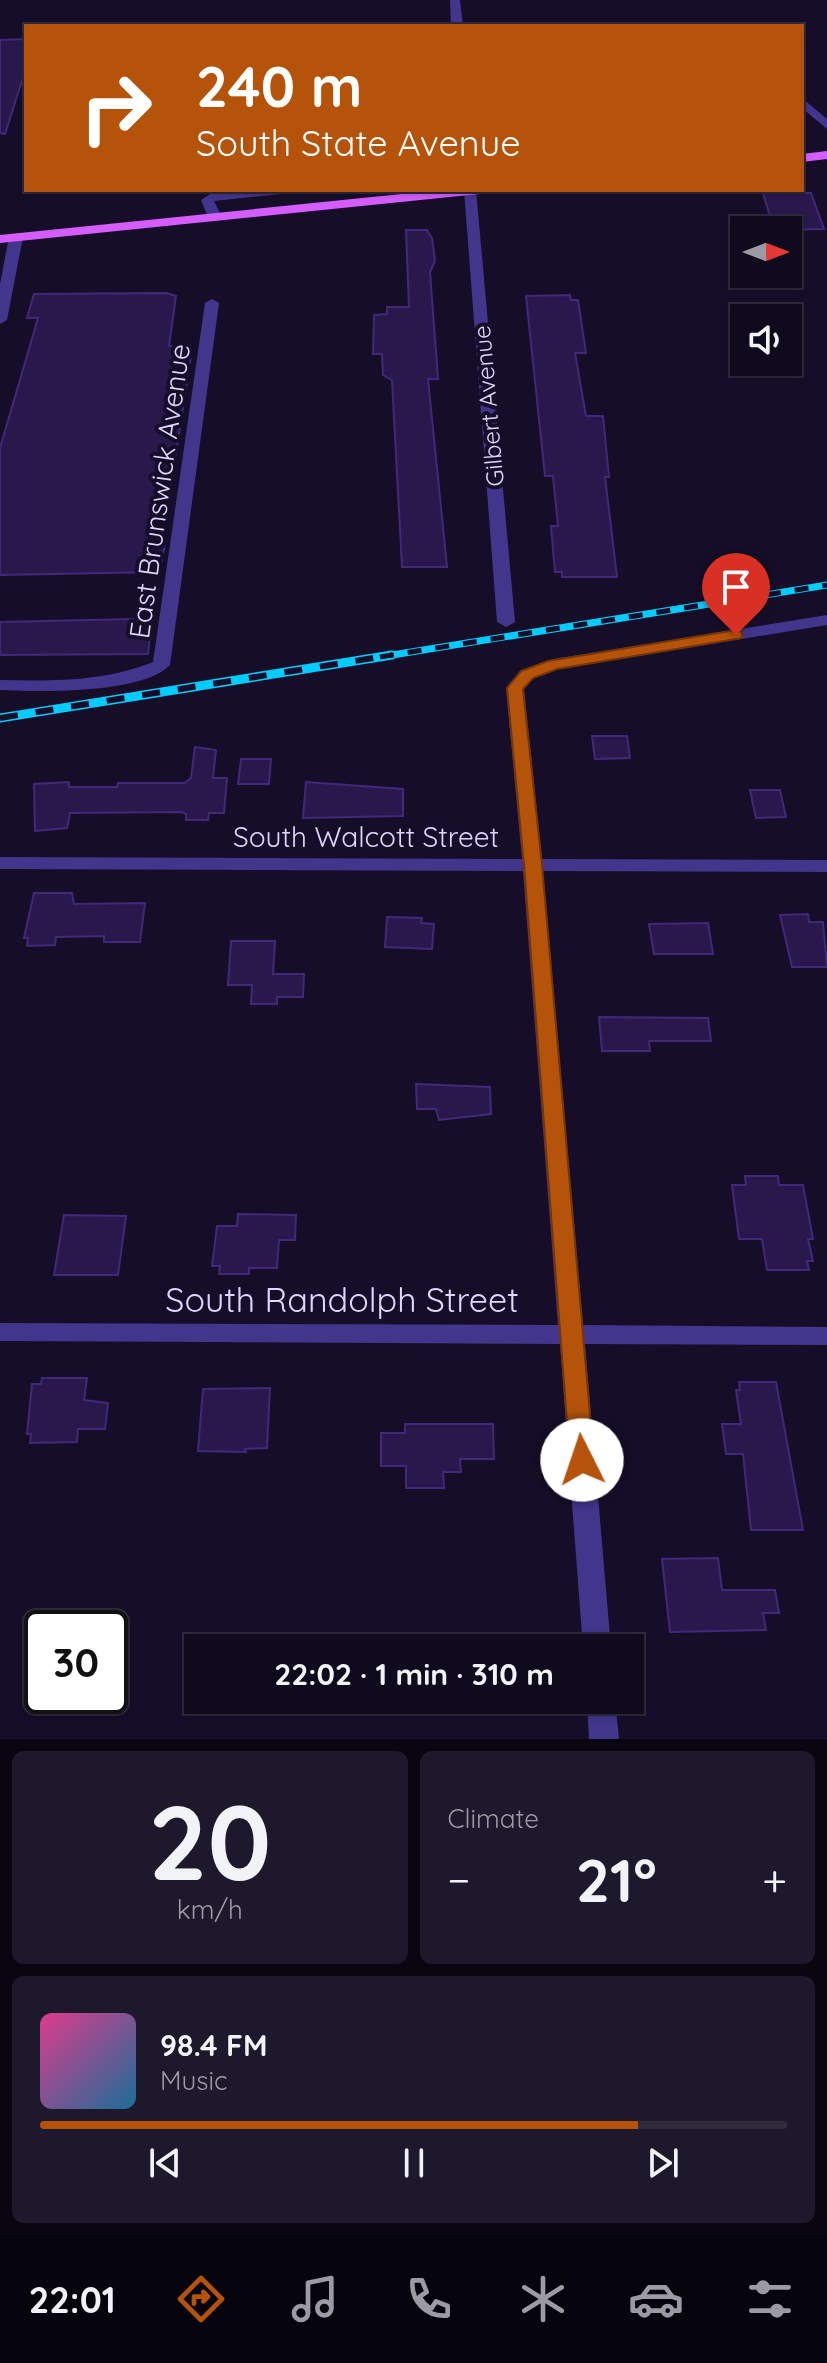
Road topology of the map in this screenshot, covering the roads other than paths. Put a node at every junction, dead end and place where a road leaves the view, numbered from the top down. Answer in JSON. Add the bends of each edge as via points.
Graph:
{"nodes":[{"id":1,"x":455,"y":0,"type":"edge"},
{"id":2,"x":457,"y":24,"type":"edge"},
{"id":3,"x":804,"y":104,"type":"edge"},
{"id":4,"x":827,"y":125,"type":"edge"},
{"id":5,"x":827,"y":155,"type":"edge"},
{"id":6,"x":804,"y":158,"type":"edge"},
{"id":7,"x":263,"y":192,"type":"edge"},
{"id":8,"x":451,"y":192,"type":"edge"},
{"id":9,"x":470,"y":192,"type":"edge"},
{"id":10,"x":215,"y":217,"type":"junction"},
{"id":11,"x":16,"y":237,"type":"junction"},
{"id":12,"x":0,"y":239,"type":"edge"},
{"id":13,"x":212,"y":303,"type":"dead end"},
{"id":14,"x":0,"y":320,"type":"edge"},
{"id":15,"x":827,"y":620,"type":"edge"},
{"id":16,"x":506,"y":622,"type":"dead end"},
{"id":17,"x":0,"y":685,"type":"edge"},
{"id":18,"x":0,"y":863,"type":"edge"},
{"id":19,"x":533,"y":865,"type":"junction"},
{"id":20,"x":827,"y":866,"type":"edge"},
{"id":21,"x":0,"y":1332,"type":"edge"},
{"id":22,"x":572,"y":1334,"type":"junction"},
{"id":23,"x":827,"y":1336,"type":"edge"},
{"id":24,"x":596,"y":1634,"type":"edge"},
{"id":25,"x":602,"y":1714,"type":"edge"},
{"id":26,"x":604,"y":1739,"type":"edge"}],
"edges":[{"from":1,"to":2,"type":"street"},
{"from":3,"to":4,"type":"street"},
{"from":5,"to":6,"type":"main road"},
{"from":7,"to":10,"type":"street","via":[[210,198]]},
{"from":8,"to":10,"type":"main road"},
{"from":9,"to":16,"type":"street","name":"Gilbert Avenue"},
{"from":10,"to":11,"type":"main road"},
{"from":11,"to":12,"type":"main road"},
{"from":11,"to":14,"type":"street"},
{"from":13,"to":17,"type":"street","name":"East Brunswick Avenue","via":[[161,665],[138,676],[87,683]]},
{"from":15,"to":19,"type":"street","via":[[554,664],[527,674],[514,696]]},
{"from":18,"to":19,"type":"street","name":"South Walcott Street"},
{"from":19,"to":20,"type":"street","name":"South Walcott Street"},
{"from":19,"to":22,"type":"street"},
{"from":21,"to":22,"type":"street","name":"South Randolph Street"},
{"from":22,"to":23,"type":"street","name":"South Randolph Street"},
{"from":22,"to":24,"type":"street"},
{"from":25,"to":26,"type":"street"}]}
